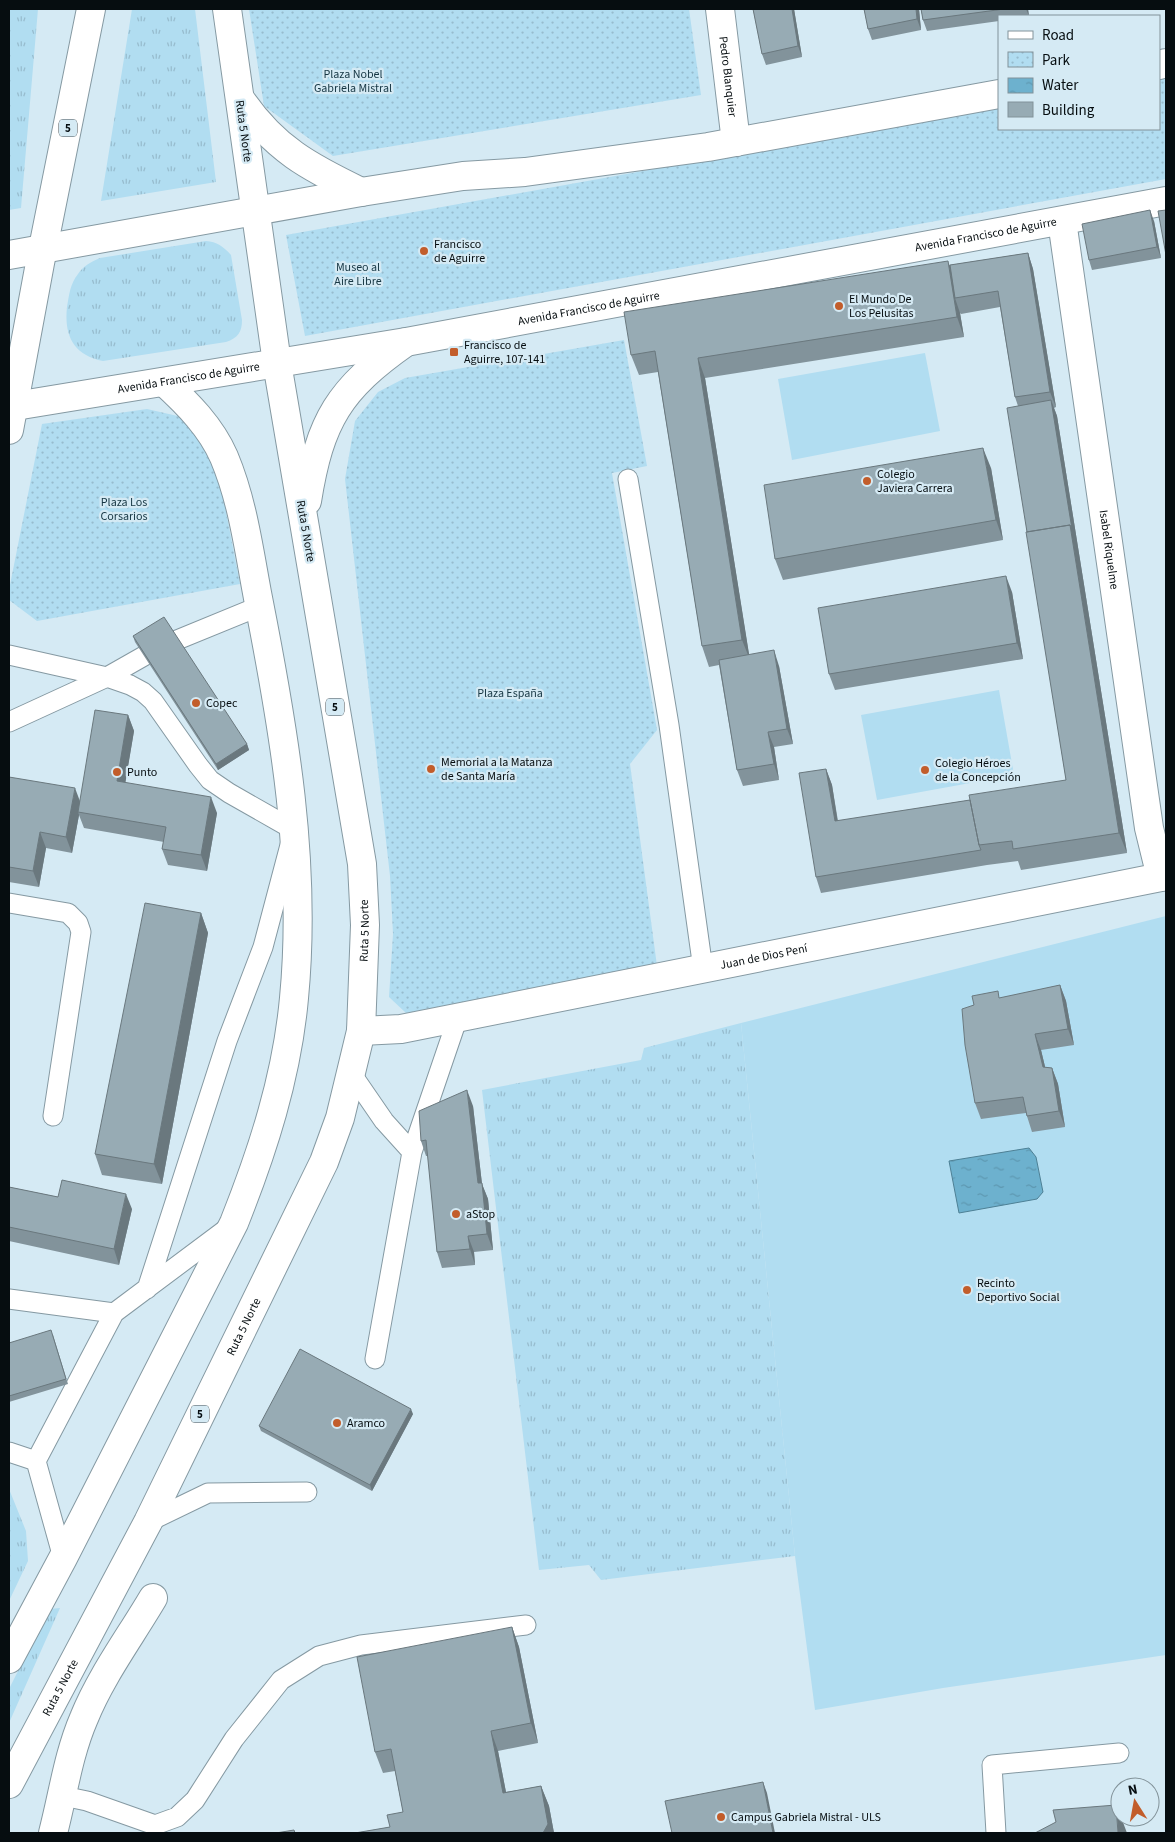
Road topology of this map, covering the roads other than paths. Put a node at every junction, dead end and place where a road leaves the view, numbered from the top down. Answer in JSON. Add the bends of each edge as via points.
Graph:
{"nodes":[{"id":1,"x":91,"y":9,"type":"edge"},
{"id":2,"x":227,"y":9,"type":"edge"},
{"id":3,"x":720,"y":9,"type":"edge"},
{"id":4,"x":998,"y":94,"type":"edge"},
{"id":5,"x":240,"y":98,"type":"junction"},
{"id":6,"x":736,"y":142,"type":"junction"},
{"id":7,"x":361,"y":192,"type":"junction"},
{"id":8,"x":1166,"y":201,"type":"edge"},
{"id":9,"x":255,"y":212,"type":"junction"},
{"id":10,"x":1062,"y":221,"type":"junction"},
{"id":11,"x":44,"y":248,"type":"junction"},
{"id":12,"x":9,"y":255,"type":"edge"},
{"id":13,"x":406,"y":342,"type":"junction"},
{"id":14,"x":277,"y":363,"type":"junction"},
{"id":15,"x":164,"y":382,"type":"junction"},
{"id":16,"x":10,"y":414,"type":"edge"},
{"id":17,"x":628,"y":479,"type":"dead end"},
{"id":18,"x":304,"y":519,"type":"junction"},
{"id":19,"x":260,"y":606,"type":"junction"},
{"id":20,"x":177,"y":640,"type":"edge"},
{"id":21,"x":9,"y":654,"type":"edge"},
{"id":22,"x":144,"y":656,"type":"edge"},
{"id":23,"x":107,"y":677,"type":"junction"},
{"id":24,"x":9,"y":722,"type":"edge"},
{"id":25,"x":294,"y":830,"type":"junction"},
{"id":26,"x":1164,"y":877,"type":"edge"},
{"id":27,"x":9,"y":903,"type":"edge"},
{"id":28,"x":703,"y":969,"type":"junction"},
{"id":29,"x":458,"y":1017,"type":"junction"},
{"id":30,"x":361,"y":1031,"type":"junction"},
{"id":31,"x":351,"y":1073,"type":"junction"},
{"id":32,"x":53,"y":1116,"type":"dead end"},
{"id":33,"x":412,"y":1152,"type":"junction"},
{"id":34,"x":234,"y":1223,"type":"junction"},
{"id":35,"x":147,"y":1289,"type":"junction"},
{"id":36,"x":9,"y":1299,"type":"edge"},
{"id":37,"x":114,"y":1313,"type":"junction"},
{"id":38,"x":375,"y":1359,"type":"dead end"},
{"id":39,"x":9,"y":1452,"type":"edge"},
{"id":40,"x":36,"y":1461,"type":"junction"},
{"id":41,"x":307,"y":1492,"type":"dead end"},
{"id":42,"x":148,"y":1522,"type":"junction"},
{"id":43,"x":63,"y":1558,"type":"junction"},
{"id":44,"x":153,"y":1598,"type":"dead end"},
{"id":45,"x":102,"y":1608,"type":"junction"},
{"id":46,"x":526,"y":1625,"type":"dead end"},
{"id":47,"x":121,"y":1651,"type":"junction"},
{"id":48,"x":9,"y":1659,"type":"edge"},
{"id":49,"x":1118,"y":1753,"type":"dead end"},
{"id":50,"x":9,"y":1784,"type":"edge"},
{"id":51,"x":63,"y":1796,"type":"junction"},
{"id":52,"x":53,"y":1833,"type":"edge"},
{"id":53,"x":996,"y":1833,"type":"edge"}],
"edges":[{"from":1,"to":11,"type":"main road","number":"5"},
{"from":2,"to":5,"type":"main road","name":"Ruta 5 Norte","number":"5"},
{"from":3,"to":6,"type":"main road","name":"Pedro Blanquier"},
{"from":4,"to":6,"type":"main road"},
{"from":5,"to":7,"type":"main road","via":[[268,134],[286,150]]},
{"from":5,"to":9,"type":"main road","name":"Ruta 5 Norte","number":"5"},
{"from":6,"to":7,"type":"main road"},
{"from":7,"to":9,"type":"main road"},
{"from":8,"to":10,"type":"main road","name":"Avenida Francisco de Aguirre"},
{"from":9,"to":11,"type":"main road"},
{"from":9,"to":14,"type":"main road","name":"Ruta 5 Norte","number":"5"},
{"from":10,"to":13,"type":"main road","name":"Avenida Francisco de Aguirre"},
{"from":10,"to":26,"type":"main road","name":"Isabel Riquelme","via":[[1147,818]]},
{"from":11,"to":12,"type":"main road"},
{"from":11,"to":16,"type":"main road","number":"5"},
{"from":13,"to":14,"type":"main road","name":"Avenida Francisco de Aguirre"},
{"from":13,"to":18,"type":"main road","via":[[354,384],[334,412],[316,453]]},
{"from":14,"to":15,"type":"main road","name":"Avenida Francisco de Aguirre"},
{"from":14,"to":18,"type":"main road","name":"Ruta 5 Norte","number":"5"},
{"from":15,"to":16,"type":"main road","name":"Avenida Francisco de Aguirre"},
{"from":15,"to":19,"type":"main road","via":[[199,417],[223,455],[241,511]]},
{"from":17,"to":28,"type":"lane","via":[[669,725]]},
{"from":18,"to":30,"type":"main road","name":"Ruta 5 Norte","number":"5","via":[[362,864],[365,925]]},
{"from":19,"to":20,"type":"lane"},
{"from":19,"to":25,"type":"main road","via":[[283,732]]},
{"from":21,"to":23,"type":"lane"},
{"from":22,"to":23,"type":"lane"},
{"from":23,"to":24,"type":"lane"},
{"from":23,"to":25,"type":"lane","via":[[130,685],[154,701],[210,780]]},
{"from":25,"to":34,"type":"main road","via":[[298,949],[287,1051],[274,1110]]},
{"from":25,"to":35,"type":"lane","via":[[263,947],[227,1041]]},
{"from":26,"to":28,"type":"main road","name":"Juan de Dios Pení"},
{"from":27,"to":32,"type":"lane","via":[[68,913],[78,923],[81,932]]},
{"from":28,"to":29,"type":"main road","name":"Juan de Dios Pení"},
{"from":29,"to":30,"type":"main road","name":"Juan de Dios Pení","via":[[401,1029]]},
{"from":29,"to":33,"type":"lane"},
{"from":30,"to":31,"type":"main road","name":"Ruta 5 Norte","number":"5"},
{"from":31,"to":33,"type":"lane","via":[[384,1122]]},
{"from":31,"to":42,"type":"main road","name":"Ruta 5 Norte","number":"5","via":[[340,1118],[324,1162]]},
{"from":33,"to":38,"type":"lane"},
{"from":34,"to":35,"type":"lane"},
{"from":34,"to":43,"type":"main road"},
{"from":35,"to":37,"type":"lane"},
{"from":36,"to":37,"type":"lane"},
{"from":37,"to":40,"type":"lane"},
{"from":39,"to":40,"type":"lane"},
{"from":40,"to":43,"type":"lane"},
{"from":41,"to":42,"type":"lane","via":[[208,1493]]},
{"from":42,"to":45,"type":"main road","name":"Ruta 5 Norte","number":"5"},
{"from":43,"to":48,"type":"main road"},
{"from":44,"to":47,"type":"main road"},
{"from":45,"to":47,"type":"main road"},
{"from":45,"to":50,"type":"main road","name":"Ruta 5 Norte","number":"5"},
{"from":46,"to":51,"type":"lane","via":[[361,1645],[319,1656],[280,1680],[234,1739],[195,1800],[177,1817],[155,1825]]},
{"from":47,"to":51,"type":"main road","via":[[84,1718],[67,1769]]},
{"from":49,"to":53,"type":"lane","via":[[992,1765]]},
{"from":51,"to":52,"type":"main road"}]}
